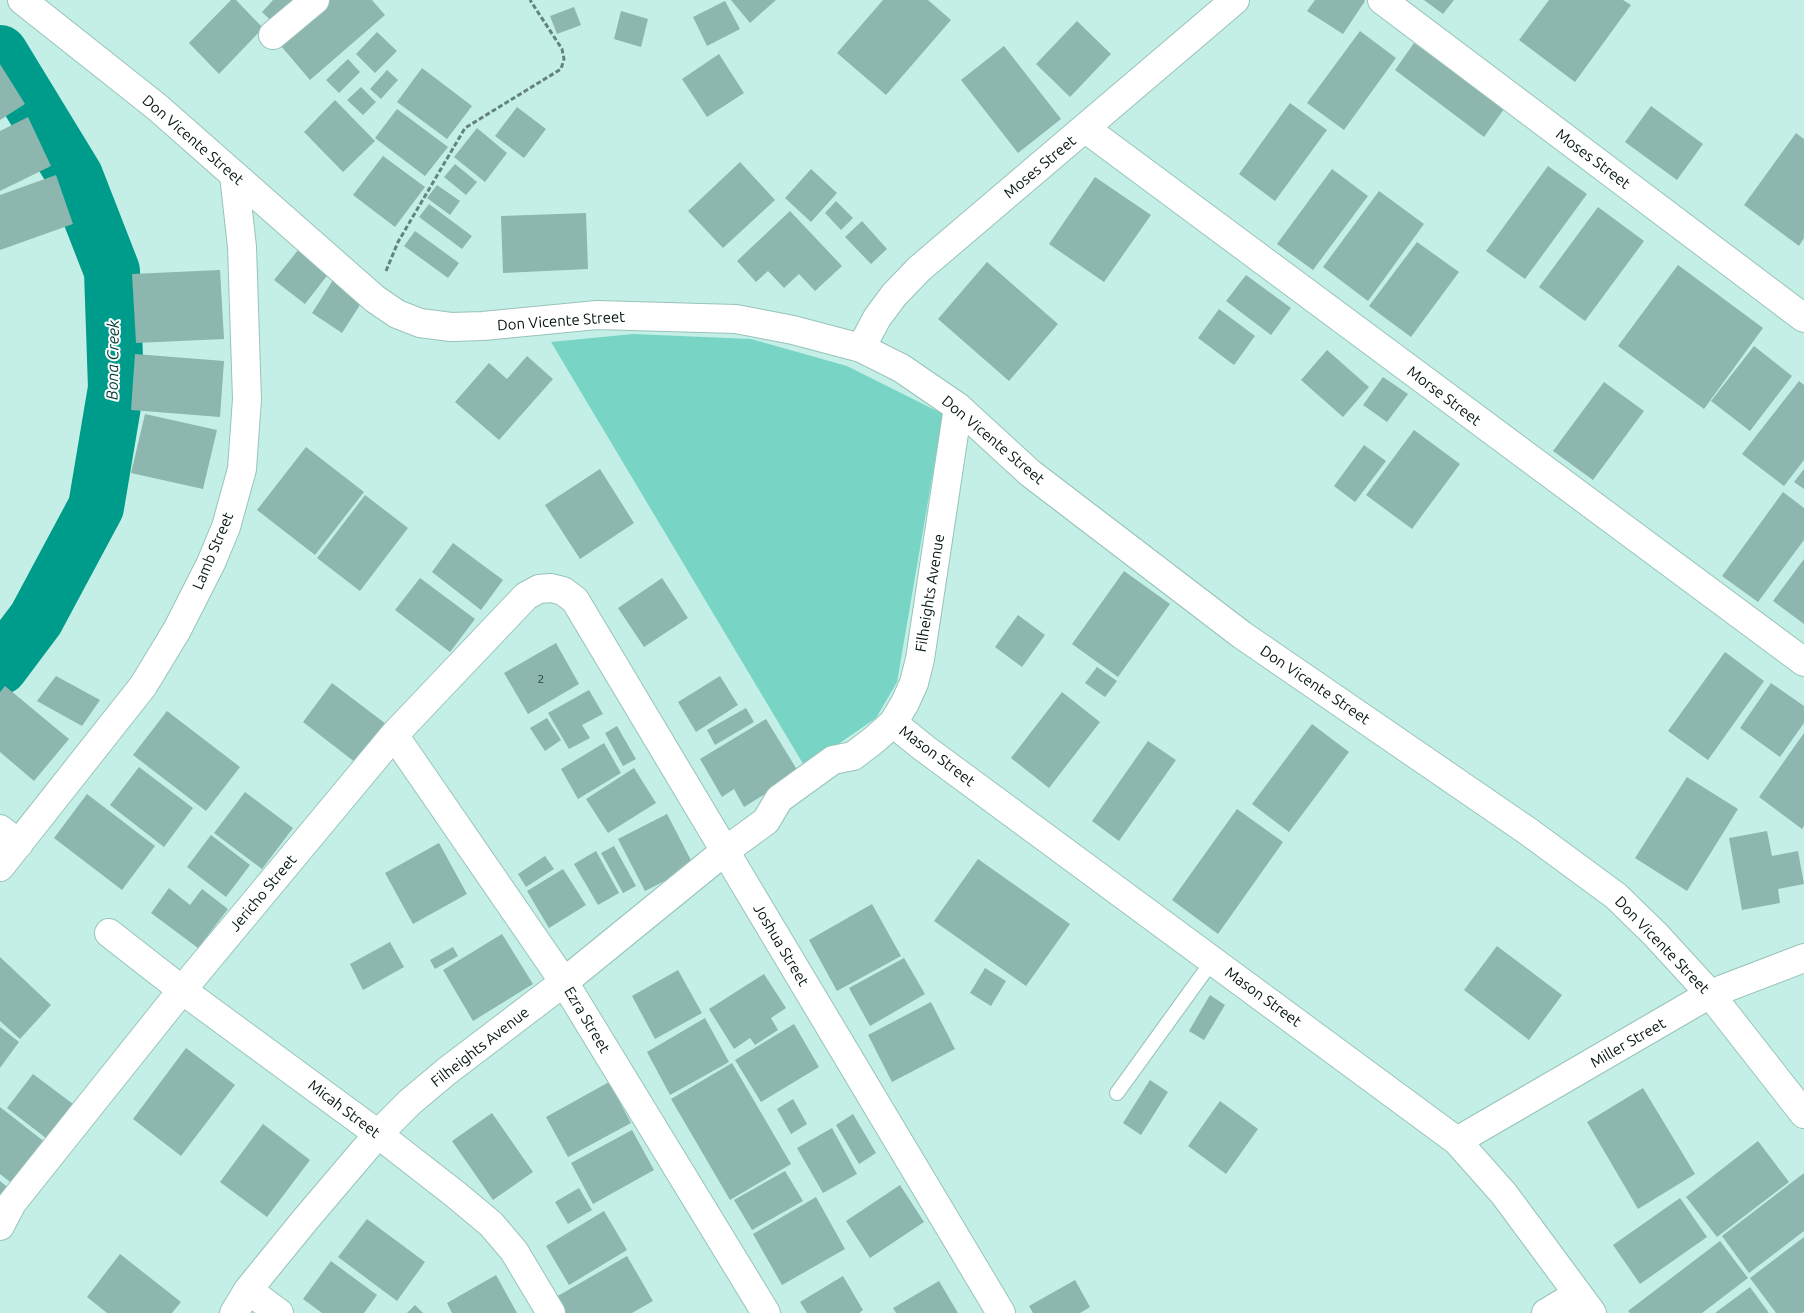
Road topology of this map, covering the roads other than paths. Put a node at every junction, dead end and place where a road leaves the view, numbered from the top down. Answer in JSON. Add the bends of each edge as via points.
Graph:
{"nodes":[{"id":1,"x":22,"y":0,"type":"edge"},
{"id":2,"x":315,"y":0,"type":"edge"},
{"id":3,"x":1235,"y":0,"type":"edge"},
{"id":4,"x":1382,"y":0,"type":"edge"},
{"id":5,"x":273,"y":35,"type":"dead end"},
{"id":6,"x":1086,"y":129,"type":"junction"},
{"id":7,"x":234,"y":175,"type":"junction"},
{"id":8,"x":1804,"y":318,"type":"edge"},
{"id":9,"x":861,"y":348,"type":"junction"},
{"id":10,"x":958,"y":406,"type":"junction"},
{"id":11,"x":551,"y":588,"type":"joint"},
{"id":12,"x":1804,"y":662,"type":"edge"},
{"id":13,"x":893,"y":722,"type":"junction"},
{"id":14,"x":394,"y":735,"type":"junction"},
{"id":15,"x":10,"y":837,"type":"edge"},
{"id":16,"x":725,"y":851,"type":"junction"},
{"id":17,"x":0,"y":867,"type":"edge"},
{"id":18,"x":109,"y":932,"type":"dead end"},
{"id":19,"x":1804,"y":958,"type":"edge"},
{"id":20,"x":1213,"y":960,"type":"junction"},
{"id":21,"x":564,"y":982,"type":"junction"},
{"id":22,"x":182,"y":990,"type":"junction"},
{"id":23,"x":1710,"y":994,"type":"junction"},
{"id":24,"x":1117,"y":1094,"type":"dead end"},
{"id":25,"x":1804,"y":1114,"type":"edge"},
{"id":26,"x":378,"y":1134,"type":"junction"},
{"id":27,"x":1458,"y":1141,"type":"junction"},
{"id":28,"x":0,"y":1226,"type":"edge"},
{"id":29,"x":241,"y":1302,"type":"edge"},
{"id":30,"x":1585,"y":1304,"type":"edge"},
{"id":31,"x":279,"y":1313,"type":"edge"},
{"id":32,"x":551,"y":1313,"type":"edge"},
{"id":33,"x":766,"y":1313,"type":"edge"},
{"id":34,"x":1001,"y":1313,"type":"edge"},
{"id":35,"x":1546,"y":1313,"type":"edge"}],
"edges":[{"from":1,"to":7,"type":"street","name":"Don Vicente Street"},
{"from":2,"to":5,"type":"street"},
{"from":3,"to":6,"type":"street","name":"Moses Street"},
{"from":4,"to":8,"type":"street","name":"Moses Street"},
{"from":6,"to":9,"type":"street","name":"Moses Street","via":[[919,270],[894,295]]},
{"from":6,"to":12,"type":"street","name":"Morse Street"},
{"from":7,"to":9,"type":"street","name":"Don Vicente Street","via":[[375,299],[396,314],[420,323],[451,327],[483,326],[597,315],[736,319]]},
{"from":7,"to":15,"type":"street","name":"Lamb Street","via":[[242,247],[247,399],[242,469],[226,527],[177,630],[143,686]]},
{"from":9,"to":10,"type":"street","name":"Don Vicente Street","via":[[902,368]]},
{"from":10,"to":13,"type":"street","name":"Filheights Avenue","via":[[920,659],[914,683]]},
{"from":10,"to":23,"type":"street","name":"Don Vicente Street","via":[[1030,473],[1242,635],[1529,832],[1616,896],[1656,934]]},
{"from":11,"to":14,"type":"street","name":"Jericho Street","via":[[539,589],[526,596]]},
{"from":11,"to":16,"type":"street","name":"Joshua Street","via":[[575,600]]},
{"from":13,"to":16,"type":"street","name":"Filheights Avenue","via":[[853,756],[833,760],[779,799],[766,821]]},
{"from":13,"to":20,"type":"street","name":"Mason Street"},
{"from":14,"to":21,"type":"street","name":"Ezra Street"},
{"from":14,"to":22,"type":"street","name":"Jericho Street"},
{"from":15,"to":17,"type":"street","name":"Lamb Street"},
{"from":16,"to":21,"type":"street","name":"Filheights Avenue"},
{"from":16,"to":34,"type":"street","name":"Joshua Street"},
{"from":18,"to":22,"type":"street","name":"Micah Street"},
{"from":19,"to":23,"type":"street","name":"Miller Street"},
{"from":20,"to":24,"type":"lane"},
{"from":20,"to":27,"type":"street","name":"Mason Street"},
{"from":21,"to":26,"type":"street","name":"Filheights Avenue","via":[[410,1102]]},
{"from":21,"to":33,"type":"street","name":"Ezra Street"},
{"from":22,"to":26,"type":"street","name":"Micah Street"},
{"from":22,"to":28,"type":"street","name":"Jericho Street","via":[[12,1202]]},
{"from":23,"to":25,"type":"street","name":"Don Vicente Street"},
{"from":23,"to":27,"type":"street","name":"Miller Street"},
{"from":26,"to":29,"type":"street","name":"Filheights Avenue"},
{"from":26,"to":32,"type":"street","name":"Micah Street","via":[[490,1224],[514,1251]]},
{"from":27,"to":30,"type":"street","name":"Mason Street","via":[[1504,1194]]},
{"from":29,"to":31,"type":"street"},
{"from":30,"to":35,"type":"street"}]}
